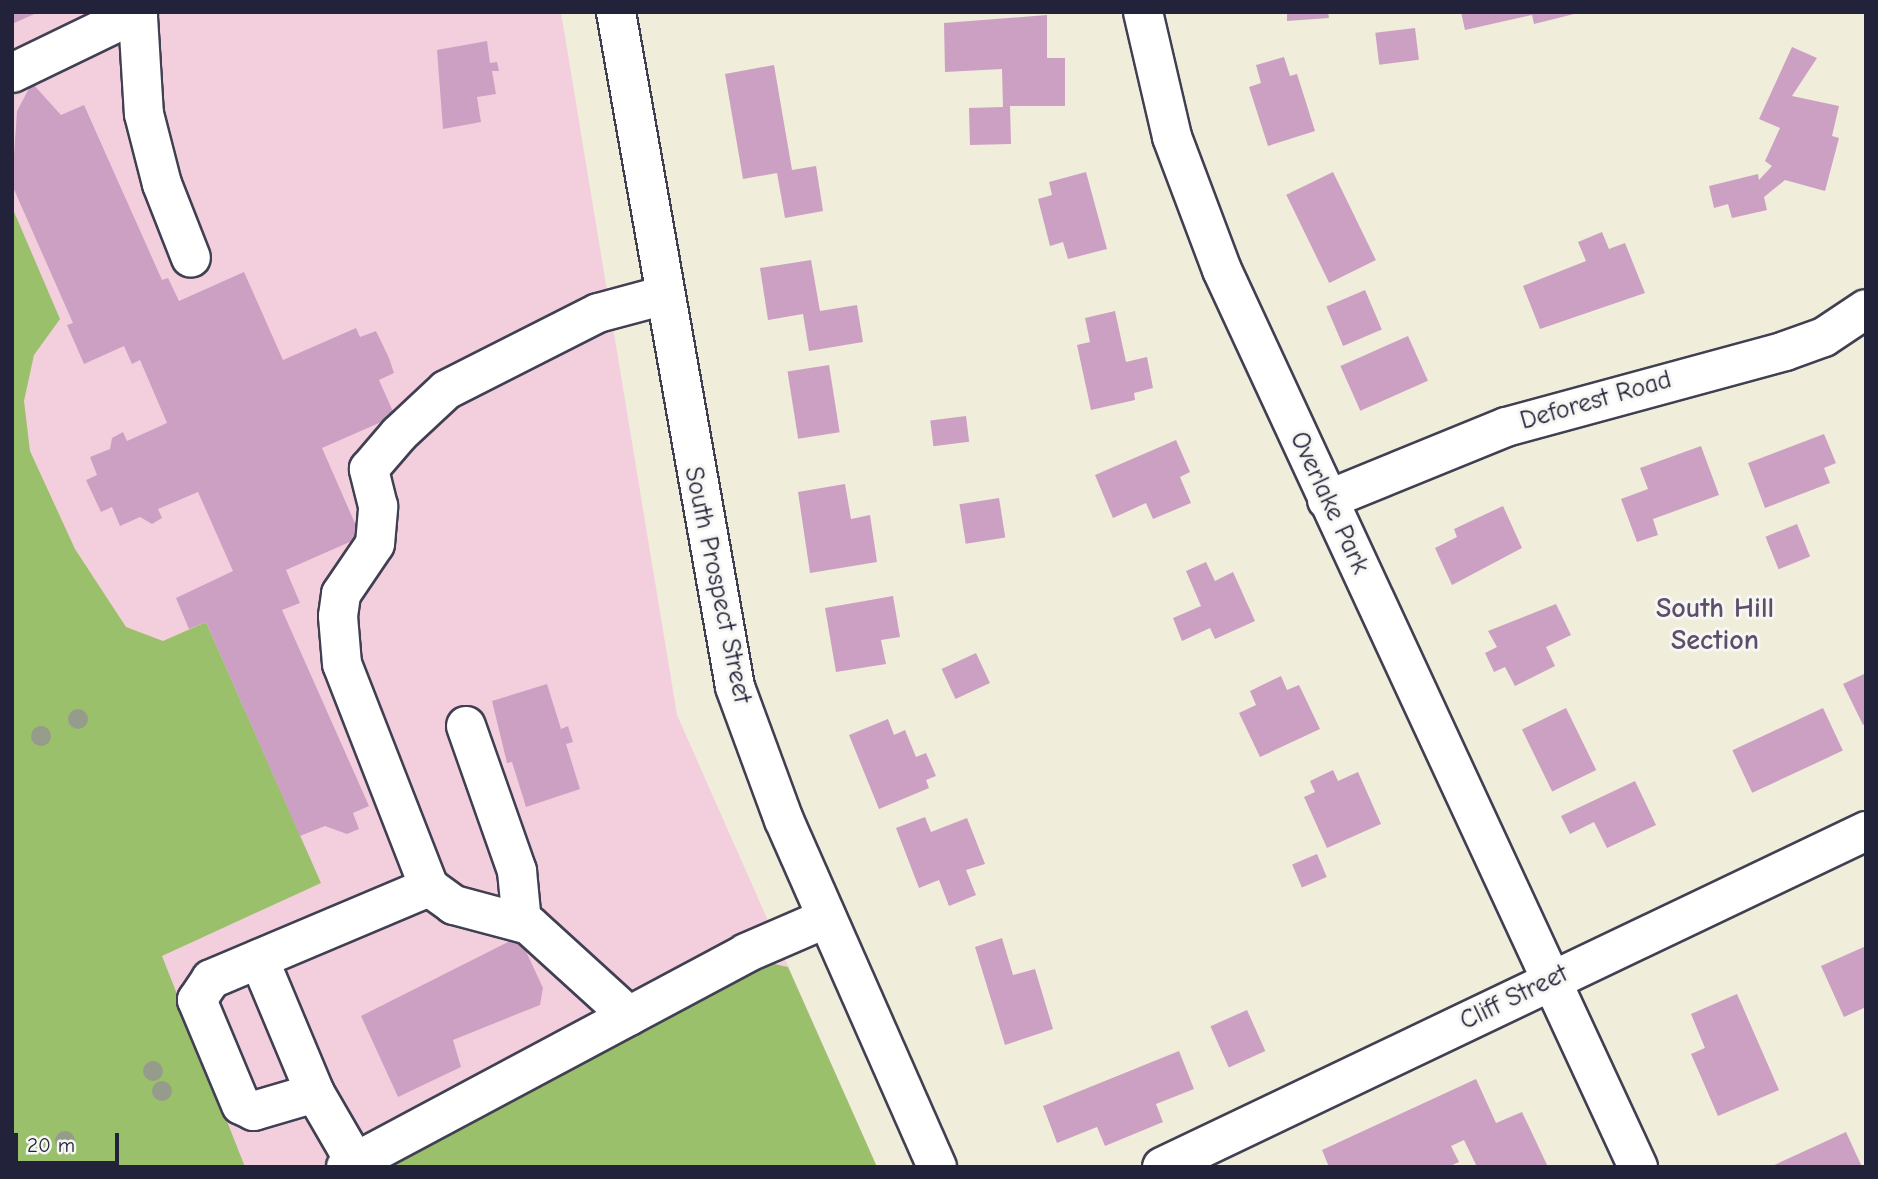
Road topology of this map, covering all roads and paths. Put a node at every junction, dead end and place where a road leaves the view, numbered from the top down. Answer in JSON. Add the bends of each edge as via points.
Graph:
{"nodes":[{"id":1,"x":616,"y":12,"type":"edge"},
{"id":2,"x":1143,"y":12,"type":"edge"},
{"id":3,"x":138,"y":15,"type":"edge"},
{"id":4,"x":12,"y":73,"type":"edge"},
{"id":5,"x":191,"y":258,"type":"dead end"},
{"id":6,"x":665,"y":295,"type":"junction"},
{"id":7,"x":1866,"y":309,"type":"edge"},
{"id":8,"x":1327,"y":500,"type":"junction"},
{"id":9,"x":466,"y":726,"type":"dead end"},
{"id":10,"x":1866,"y":831,"type":"edge"},
{"id":11,"x":429,"y":887,"type":"junction"},
{"id":12,"x":827,"y":918,"type":"junction"},
{"id":13,"x":522,"y":923,"type":"junction"},
{"id":14,"x":258,"y":959,"type":"junction"},
{"id":15,"x":1552,"y":980,"type":"junction"},
{"id":16,"x":629,"y":1016,"type":"junction"},
{"id":17,"x":315,"y":1093,"type":"junction"},
{"id":18,"x":350,"y":1164,"type":"edge"},
{"id":19,"x":937,"y":1167,"type":"edge"},
{"id":20,"x":1162,"y":1167,"type":"edge"},
{"id":21,"x":1638,"y":1167,"type":"edge"}],
"edges":[{"from":1,"to":6,"type":"street","name":"South Prospect Street"},
{"from":2,"to":8,"type":"street","name":"Overlake Park","via":[[1189,188]]},
{"from":3,"to":4,"type":"street"},
{"from":3,"to":5,"type":"street","via":[[144,114],[162,184]]},
{"from":6,"to":11,"type":"street","via":[[598,313],[446,390],[369,469],[378,506],[375,544],[341,594],[342,664]]},
{"from":6,"to":12,"type":"street","name":"South Prospect Street","via":[[735,687]]},
{"from":7,"to":8,"type":"street","name":"Deforest Road","via":[[1824,337],[1785,351],[1506,428]]},
{"from":8,"to":15,"type":"street","name":"Overlake Park"},
{"from":9,"to":13,"type":"street","via":[[517,871]]},
{"from":10,"to":15,"type":"street","name":"Cliff Street"},
{"from":11,"to":13,"type":"street","via":[[454,905]]},
{"from":11,"to":14,"type":"street"},
{"from":12,"to":16,"type":"street"},
{"from":12,"to":19,"type":"street","name":"South Prospect Street"},
{"from":13,"to":16,"type":"street","via":[[561,949]]},
{"from":14,"to":17,"type":"street"},
{"from":14,"to":17,"type":"street","via":[[211,979],[198,1000],[241,1105],[254,1111]]},
{"from":15,"to":20,"type":"street","name":"Cliff Street"},
{"from":15,"to":21,"type":"street","name":"Overlake Park"},
{"from":16,"to":18,"type":"street"},
{"from":17,"to":18,"type":"street"}]}
